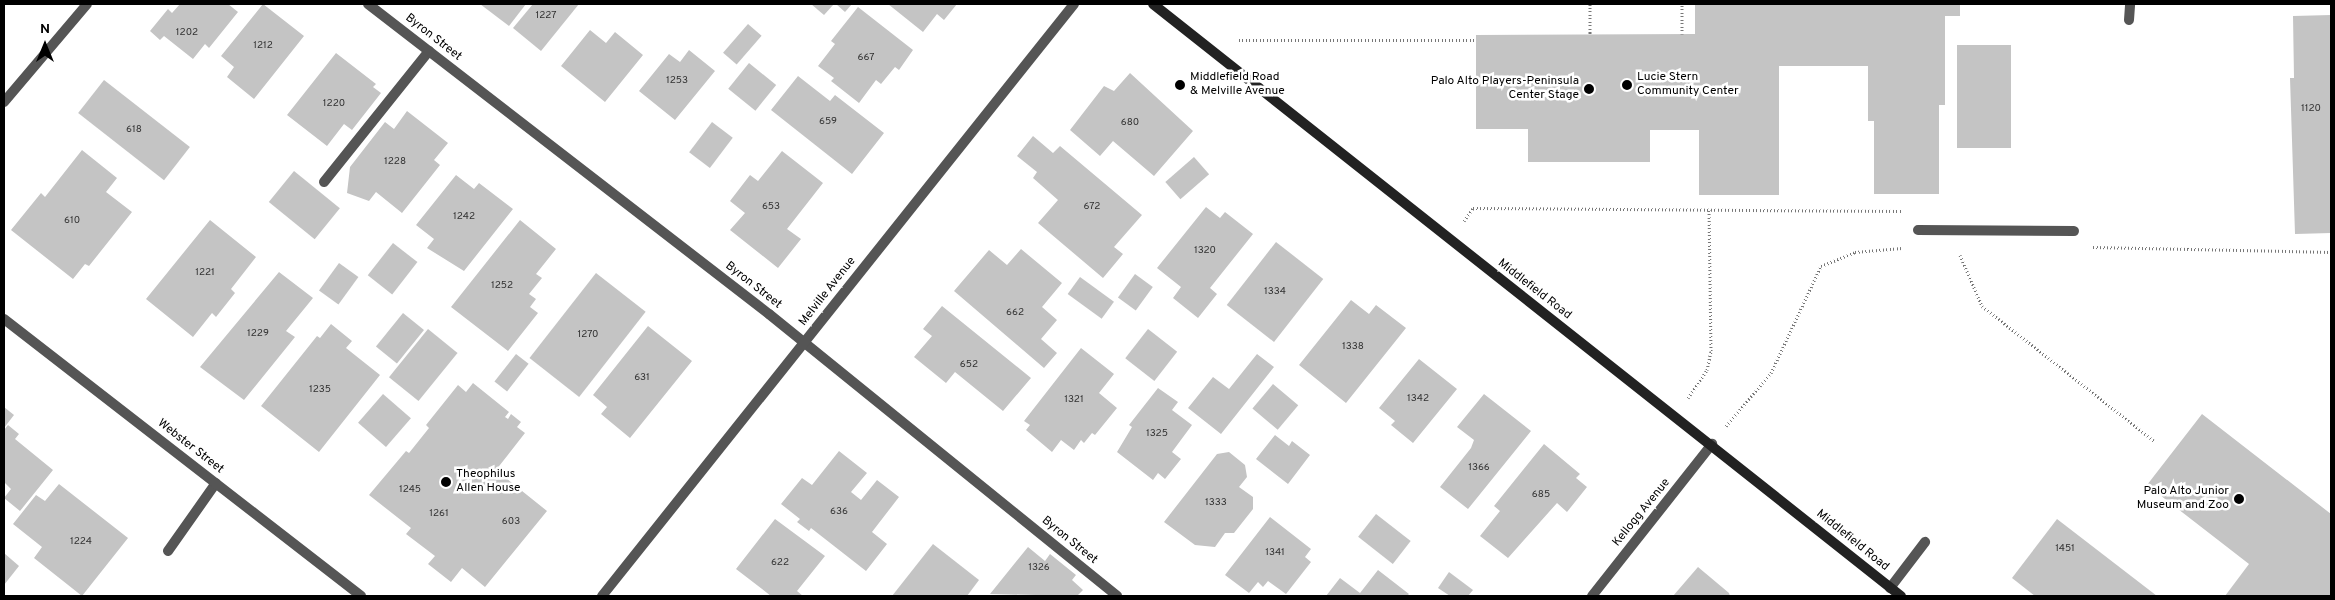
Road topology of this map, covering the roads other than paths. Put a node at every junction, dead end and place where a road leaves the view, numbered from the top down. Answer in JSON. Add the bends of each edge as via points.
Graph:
{"nodes":[{"id":1,"x":87,"y":4,"type":"edge"},
{"id":2,"x":368,"y":4,"type":"edge"},
{"id":3,"x":1074,"y":4,"type":"edge"},
{"id":4,"x":1152,"y":4,"type":"edge"},
{"id":5,"x":2130,"y":4,"type":"edge"},
{"id":6,"x":2129,"y":20,"type":"dead end"},
{"id":7,"x":429,"y":52,"type":"junction"},
{"id":8,"x":4,"y":102,"type":"edge"},
{"id":9,"x":324,"y":182,"type":"dead end"},
{"id":10,"x":1918,"y":230,"type":"road end"},
{"id":11,"x":2074,"y":231,"type":"dead end"},
{"id":12,"x":4,"y":319,"type":"edge"},
{"id":13,"x":804,"y":343,"type":"junction"},
{"id":14,"x":1712,"y":444,"type":"junction"},
{"id":15,"x":216,"y":483,"type":"junction"},
{"id":16,"x":1925,"y":542,"type":"dead end"},
{"id":17,"x":168,"y":551,"type":"dead end"},
{"id":18,"x":1890,"y":588,"type":"junction"},
{"id":19,"x":361,"y":596,"type":"edge"},
{"id":20,"x":602,"y":596,"type":"edge"},
{"id":21,"x":1117,"y":596,"type":"edge"},
{"id":22,"x":1592,"y":596,"type":"edge"},
{"id":23,"x":1901,"y":596,"type":"edge"}],
"edges":[{"from":1,"to":8,"type":"street"},
{"from":2,"to":7,"type":"street","name":"Byron Street"},
{"from":3,"to":13,"type":"street","name":"Melville Avenue"},
{"from":4,"to":14,"type":"main road","name":"Middlefield Road"},
{"from":5,"to":6,"type":"street"},
{"from":7,"to":9,"type":"street"},
{"from":7,"to":13,"type":"street","name":"Byron Street"},
{"from":10,"to":11,"type":"street"},
{"from":12,"to":15,"type":"street","name":"Webster Street"},
{"from":13,"to":20,"type":"street","name":"Melville Avenue"},
{"from":13,"to":21,"type":"street","name":"Byron Street"},
{"from":14,"to":18,"type":"main road","name":"Middlefield Road"},
{"from":14,"to":22,"type":"street","name":"Kellogg Avenue"},
{"from":15,"to":17,"type":"street"},
{"from":15,"to":19,"type":"street","name":"Webster Street"},
{"from":16,"to":18,"type":"street"},
{"from":18,"to":23,"type":"main road","name":"Middlefield Road"}]}
